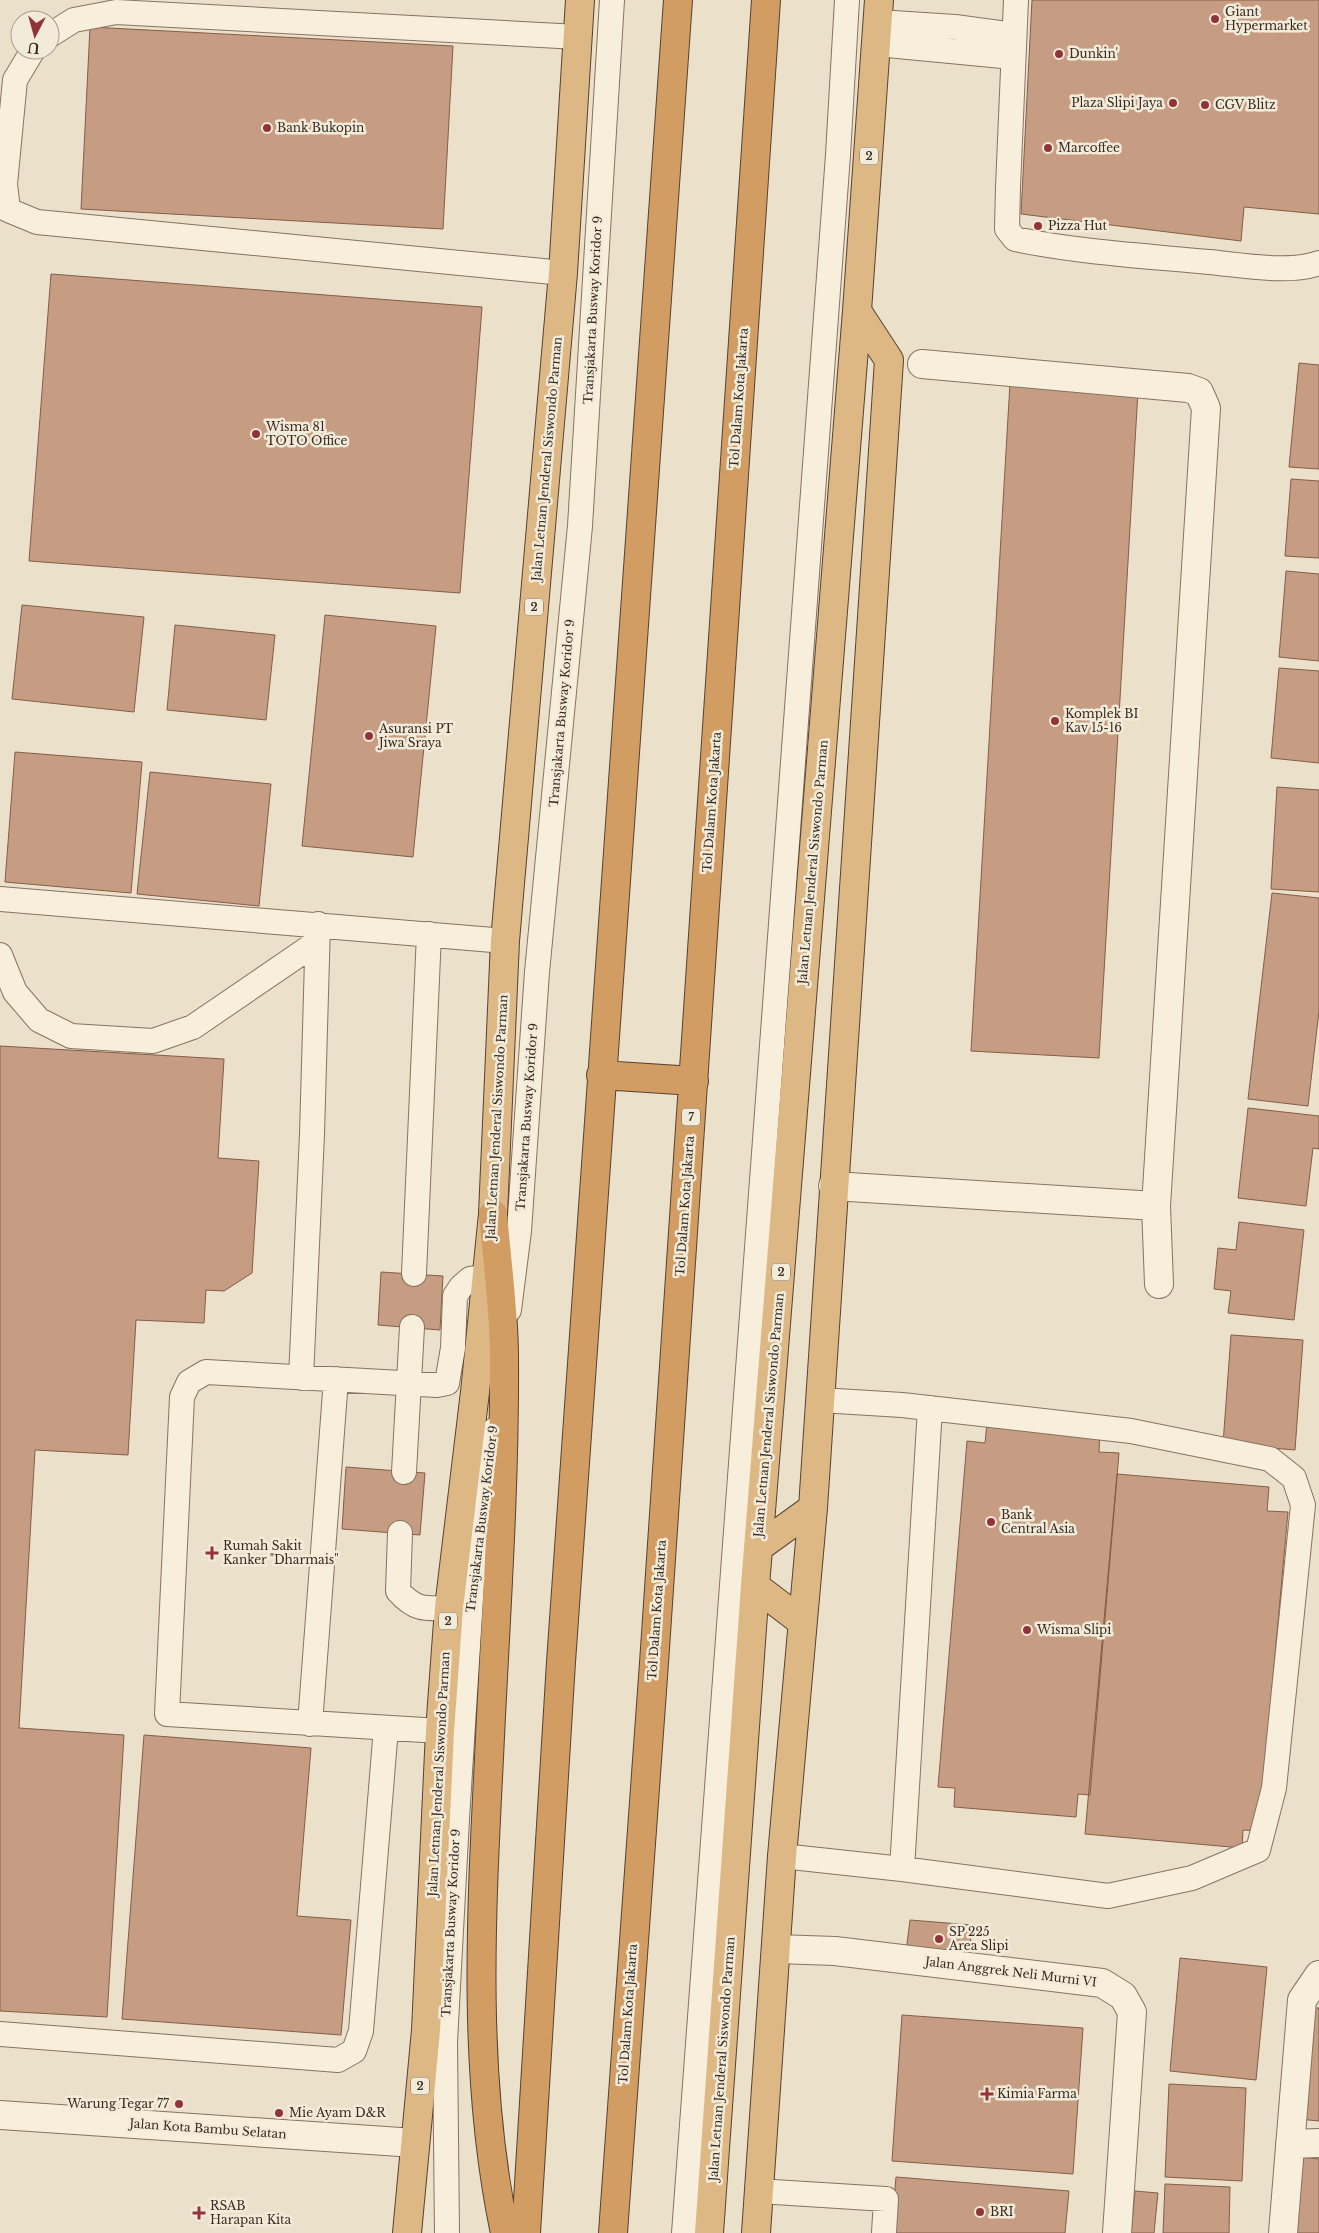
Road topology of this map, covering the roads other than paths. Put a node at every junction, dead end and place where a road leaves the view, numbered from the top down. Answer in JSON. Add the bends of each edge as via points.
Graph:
{"nodes":[{"id":1,"x":580,"y":0,"type":"edge"},
{"id":2,"x":612,"y":0,"type":"edge"},
{"id":3,"x":678,"y":0,"type":"edge"},
{"id":4,"x":766,"y":0,"type":"edge"},
{"id":5,"x":846,"y":0,"type":"edge"},
{"id":6,"x":1016,"y":0,"type":"edge"},
{"id":7,"x":878,"y":22,"type":"edge"},
{"id":8,"x":60,"y":29,"type":"edge"},
{"id":9,"x":578,"y":37,"type":"junction"},
{"id":10,"x":1013,"y":46,"type":"junction"},
{"id":11,"x":27,"y":60,"type":"edge"},
{"id":12,"x":4,"y":213,"type":"edge"},
{"id":13,"x":1319,"y":263,"type":"edge"},
{"id":14,"x":563,"y":273,"type":"junction"},
{"id":15,"x":857,"y":312,"type":"junction"},
{"id":16,"x":922,"y":364,"type":"dead end"},
{"id":17,"x":0,"y":899,"type":"edge"},
{"id":18,"x":317,"y":934,"type":"junction"},
{"id":19,"x":429,"y":934,"type":"junction"},
{"id":20,"x":506,"y":941,"type":"junction"},
{"id":21,"x":0,"y":955,"type":"edge"},
{"id":22,"x":602,"y":1075,"type":"junction"},
{"id":23,"x":694,"y":1081,"type":"junction"},
{"id":24,"x":833,"y":1186,"type":"junction"},
{"id":25,"x":1156,"y":1206,"type":"junction"},
{"id":26,"x":493,"y":1214,"type":"junction"},
{"id":27,"x":414,"y":1274,"type":"dead end"},
{"id":28,"x":488,"y":1277,"type":"junction"},
{"id":29,"x":1159,"y":1284,"type":"dead end"},
{"id":30,"x":412,"y":1327,"type":"dead end"},
{"id":31,"x":504,"y":1356,"type":"junction"},
{"id":32,"x":301,"y":1378,"type":"junction"},
{"id":33,"x":336,"y":1379,"type":"junction"},
{"id":34,"x":410,"y":1384,"type":"junction"},
{"id":35,"x":820,"y":1400,"type":"junction"},
{"id":36,"x":930,"y":1408,"type":"junction"},
{"id":37,"x":404,"y":1472,"type":"dead end"},
{"id":38,"x":813,"y":1508,"type":"junction"},
{"id":39,"x":400,"y":1533,"type":"dead end"},
{"id":40,"x":759,"y":1547,"type":"junction"},
{"id":41,"x":755,"y":1586,"type":"junction"},
{"id":42,"x":449,"y":1608,"type":"junction"},
{"id":43,"x":801,"y":1621,"type":"junction"},
{"id":44,"x":310,"y":1724,"type":"junction"},
{"id":45,"x":386,"y":1728,"type":"junction"},
{"id":46,"x":440,"y":1731,"type":"junction"},
{"id":47,"x":782,"y":1856,"type":"junction"},
{"id":48,"x":902,"y":1869,"type":"junction"},
{"id":49,"x":777,"y":1949,"type":"junction"},
{"id":50,"x":1319,"y":1975,"type":"edge"},
{"id":51,"x":0,"y":2034,"type":"edge"},
{"id":52,"x":0,"y":2115,"type":"edge"},
{"id":53,"x":415,"y":2143,"type":"junction"},
{"id":54,"x":1319,"y":2143,"type":"edge"},
{"id":55,"x":1290,"y":2144,"type":"junction"},
{"id":56,"x":759,"y":2191,"type":"junction"},
{"id":57,"x":407,"y":2233,"type":"edge"},
{"id":58,"x":447,"y":2233,"type":"edge"},
{"id":59,"x":505,"y":2233,"type":"edge"},
{"id":60,"x":526,"y":2233,"type":"edge"},
{"id":61,"x":613,"y":2233,"type":"edge"},
{"id":62,"x":684,"y":2233,"type":"edge"},
{"id":63,"x":708,"y":2233,"type":"edge"},
{"id":64,"x":756,"y":2233,"type":"edge"},
{"id":65,"x":884,"y":2233,"type":"edge"},
{"id":66,"x":1117,"y":2233,"type":"edge"},
{"id":67,"x":1283,"y":2233,"type":"edge"}],
"edges":[{"from":1,"to":9,"type":"highway","name":"Jalan Letnan Jenderal Siswondo Parman","number":"2"},
{"from":2,"to":31,"type":"lane","name":"Transjakarta Busway Koridor 9","via":[[580,526],[537,972],[519,1231]]},
{"from":3,"to":22,"type":"highway"},
{"from":4,"to":23,"type":"highway","name":"Tol Dalam Kota Jakarta","number":"7"},
{"from":5,"to":62,"type":"lane","via":[[838,155]]},
{"from":6,"to":10,"type":"lane"},
{"from":7,"to":10,"type":"lane","via":[[955,27]]},
{"from":7,"to":15,"type":"highway","name":"Jalan Letnan Jenderal Siswondo Parman","number":"2"},
{"from":8,"to":9,"type":"lane","via":[[74,20],[116,12]]},
{"from":9,"to":14,"type":"highway","name":"Jalan Letnan Jenderal Siswondo Parman","number":"2"},
{"from":10,"to":13,"type":"lane","via":[[1007,229],[1014,239],[1134,255],[1247,265],[1306,268]]},
{"from":11,"to":12,"type":"lane","via":[[16,80],[4,184]]},
{"from":12,"to":14,"type":"lane","via":[[36,222]]},
{"from":14,"to":20,"type":"highway","name":"Jalan Letnan Jenderal Siswondo Parman","number":"2"},
{"from":15,"to":24,"type":"highway","via":[[889,360]]},
{"from":15,"to":40,"type":"highway","name":"Jalan Letnan Jenderal Siswondo Parman","number":"2"},
{"from":16,"to":25,"type":"street","via":[[1188,388],[1199,392],[1206,408]]},
{"from":17,"to":18,"type":"lane"},
{"from":18,"to":19,"type":"lane"},
{"from":18,"to":21,"type":"lane","via":[[193,1027],[152,1041],[71,1036],[39,1020],[15,992]]},
{"from":18,"to":32,"type":"lane"},
{"from":19,"to":20,"type":"lane"},
{"from":19,"to":27,"type":"lane"},
{"from":20,"to":26,"type":"highway","name":"Jalan Letnan Jenderal Siswondo Parman","number":"2"},
{"from":22,"to":23,"type":"highway"},
{"from":22,"to":60,"type":"highway"},
{"from":23,"to":61,"type":"highway","name":"Tol Dalam Kota Jakarta","number":"7"},
{"from":24,"to":25,"type":"street"},
{"from":24,"to":35,"type":"highway"},
{"from":25,"to":29,"type":"street"},
{"from":26,"to":28,"type":"highway","name":"Jalan Letnan Jenderal Siswondo Parman","number":"2"},
{"from":26,"to":31,"type":"highway"},
{"from":28,"to":34,"type":"lane","via":[[470,1280],[455,1296],[449,1380],[446,1384]]},
{"from":28,"to":42,"type":"highway","name":"Jalan Letnan Jenderal Siswondo Parman","number":"2"},
{"from":30,"to":34,"type":"lane"},
{"from":31,"to":58,"type":"lane","name":"Transjakarta Busway Koridor 9","via":[[472,1583],[445,2042]]},
{"from":31,"to":59,"type":"highway","via":[[501,1494],[483,1871],[482,2010],[484,2091],[494,2182]]},
{"from":32,"to":33,"type":"lane"},
{"from":32,"to":44,"type":"lane","via":[[206,1372],[189,1382],[182,1397],[167,1714]]},
{"from":33,"to":34,"type":"lane"},
{"from":33,"to":44,"type":"lane"},
{"from":34,"to":37,"type":"lane"},
{"from":35,"to":36,"type":"lane"},
{"from":35,"to":38,"type":"highway"},
{"from":36,"to":48,"type":"lane"},
{"from":36,"to":48,"type":"lane","via":[[1131,1431],[1270,1459],[1294,1478],[1304,1505],[1274,1788],[1258,1850],[1192,1878],[1108,1896]]},
{"from":38,"to":40,"type":"highway"},
{"from":38,"to":43,"type":"highway"},
{"from":39,"to":42,"type":"lane","via":[[398,1591],[409,1604],[429,1609]]},
{"from":40,"to":41,"type":"highway","name":"Jalan Letnan Jenderal Siswondo Parman","number":"2"},
{"from":41,"to":43,"type":"highway"},
{"from":41,"to":63,"type":"highway","name":"Jalan Letnan Jenderal Siswondo Parman","number":"2"},
{"from":42,"to":46,"type":"highway","name":"Jalan Letnan Jenderal Siswondo Parman","number":"2"},
{"from":43,"to":47,"type":"highway"},
{"from":44,"to":45,"type":"lane"},
{"from":45,"to":46,"type":"lane"},
{"from":45,"to":51,"type":"lane","via":[[360,2031],[354,2051],[338,2060]]},
{"from":46,"to":53,"type":"highway","name":"Jalan Letnan Jenderal Siswondo Parman","number":"2","via":[[426,2030]]},
{"from":47,"to":48,"type":"lane"},
{"from":47,"to":49,"type":"highway"},
{"from":49,"to":56,"type":"highway"},
{"from":49,"to":66,"type":"street","name":"Jalan Anggrek Neli Murni VI","via":[[834,1951],[1102,1983],[1122,1996],[1132,2012]]},
{"from":50,"to":55,"type":"street","via":[[1302,2000]]},
{"from":52,"to":53,"type":"street","name":"Jalan Kota Bambu Selatan"},
{"from":53,"to":57,"type":"highway","name":"Jalan Letnan Jenderal Siswondo Parman","number":"2"},
{"from":54,"to":55,"type":"street"},
{"from":55,"to":67,"type":"street"},
{"from":56,"to":64,"type":"highway"},
{"from":56,"to":65,"type":"lane","via":[[886,2198]]}]}
